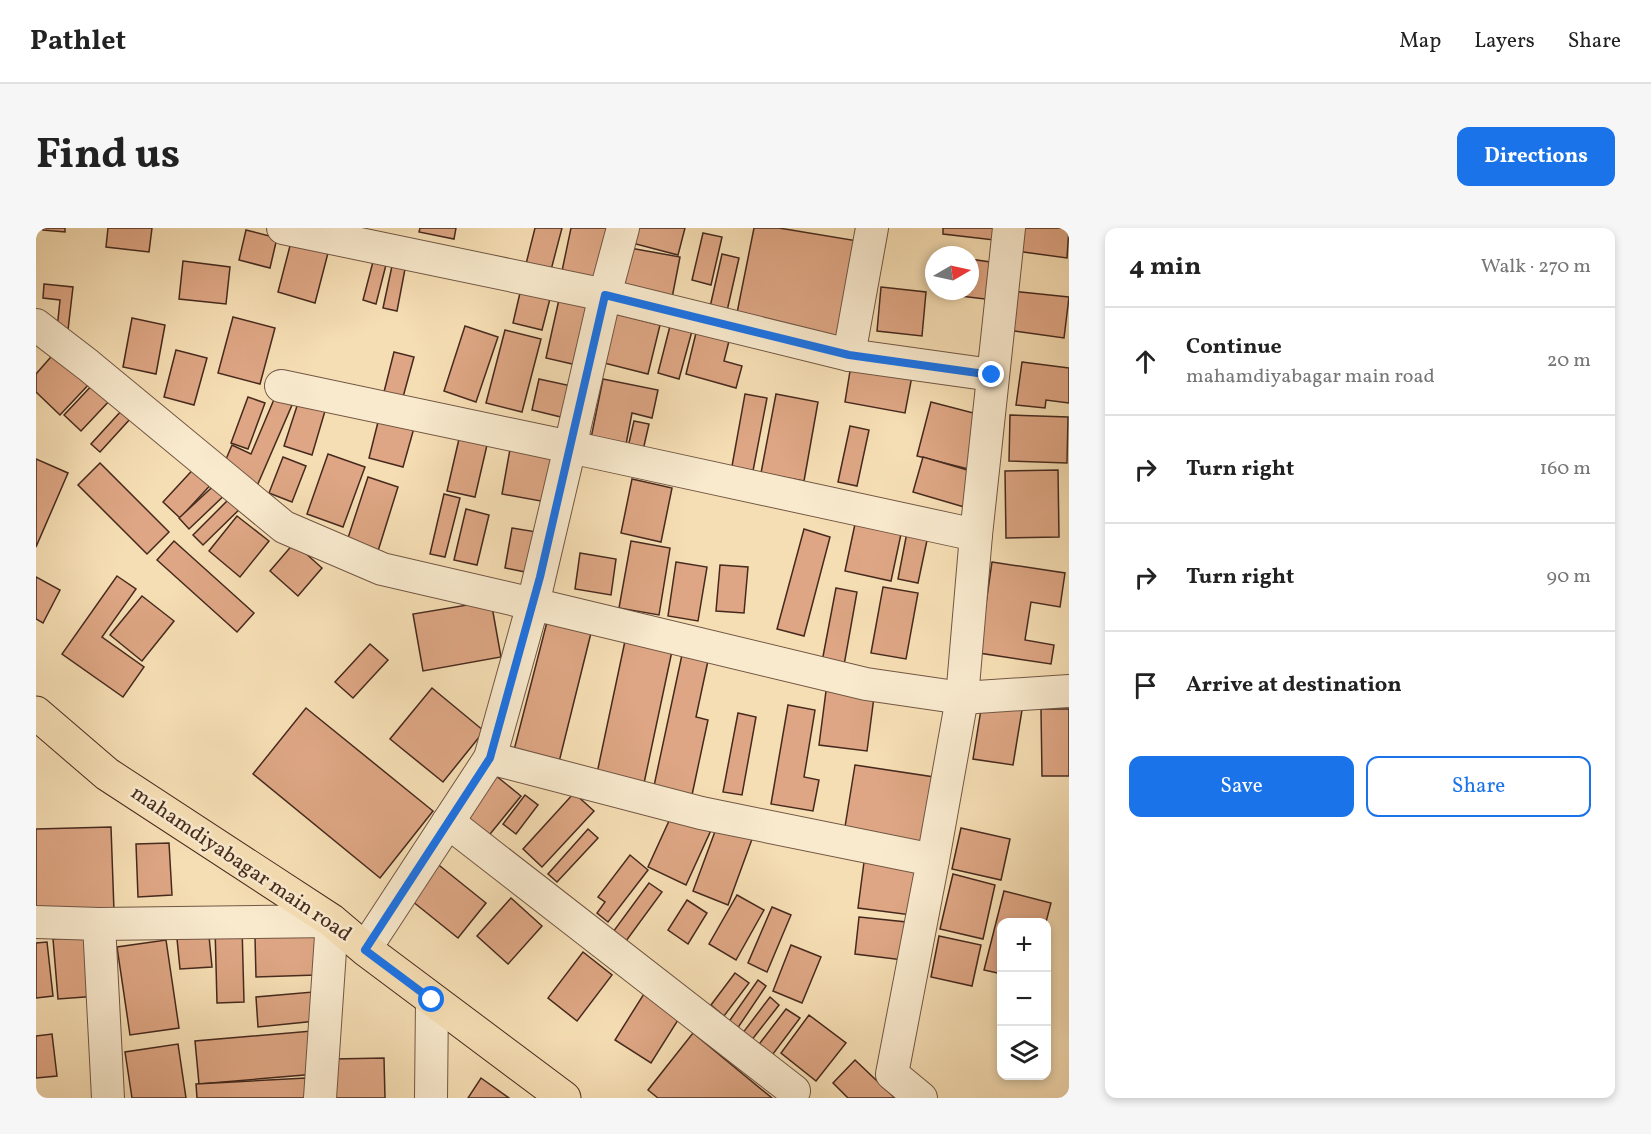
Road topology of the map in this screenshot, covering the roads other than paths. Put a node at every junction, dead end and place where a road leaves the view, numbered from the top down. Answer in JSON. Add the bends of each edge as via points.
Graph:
{"nodes":[{"id":1,"x":283,"y":228,"type":"edge"},
{"id":2,"x":623,"y":228,"type":"edge"},
{"id":3,"x":872,"y":228,"type":"edge"},
{"id":4,"x":1009,"y":228,"type":"edge"},
{"id":5,"x":605,"y":295,"type":"junction"},
{"id":6,"x":36,"y":325,"type":"edge"},
{"id":7,"x":849,"y":355,"type":"junction"},
{"id":8,"x":992,"y":375,"type":"junction"},
{"id":9,"x":281,"y":386,"type":"dead end"},
{"id":10,"x":570,"y":447,"type":"junction"},
{"id":11,"x":976,"y":536,"type":"junction"},
{"id":12,"x":533,"y":604,"type":"junction"},
{"id":13,"x":1069,"y":691,"type":"edge"},
{"id":14,"x":962,"y":698,"type":"junction"},
{"id":15,"x":36,"y":713,"type":"edge"},
{"id":16,"x":490,"y":758,"type":"junction"},
{"id":17,"x":448,"y":822,"type":"junction"},
{"id":18,"x":933,"y":860,"type":"junction"},
{"id":19,"x":332,"y":921,"type":"junction"},
{"id":20,"x":36,"y":922,"type":"edge"},
{"id":21,"x":99,"y":924,"type":"junction"},
{"id":22,"x":365,"y":950,"type":"junction"},
{"id":23,"x":432,"y":1000,"type":"junction"},
{"id":24,"x":794,"y":1091,"type":"dead end"},
{"id":25,"x":108,"y":1098,"type":"edge"},
{"id":26,"x":320,"y":1098,"type":"edge"},
{"id":27,"x":431,"y":1098,"type":"edge"},
{"id":28,"x":564,"y":1098,"type":"edge"},
{"id":29,"x":921,"y":1098,"type":"edge"}],
"edges":[{"from":1,"to":5,"type":"street"},
{"from":2,"to":5,"type":"street"},
{"from":3,"to":7,"type":"street"},
{"from":4,"to":8,"type":"street"},
{"from":5,"to":7,"type":"street"},
{"from":5,"to":10,"type":"street"},
{"from":6,"to":12,"type":"street","via":[[284,527],[382,569]]},
{"from":7,"to":8,"type":"street"},
{"from":8,"to":11,"type":"street"},
{"from":9,"to":10,"type":"street"},
{"from":10,"to":11,"type":"street"},
{"from":10,"to":12,"type":"street"},
{"from":11,"to":14,"type":"street"},
{"from":12,"to":14,"type":"street","via":[[866,684]]},
{"from":12,"to":16,"type":"street"},
{"from":13,"to":14,"type":"street"},
{"from":14,"to":18,"type":"street"},
{"from":15,"to":19,"type":"main road","name":"mahamdiyabagar main road","via":[[107,774]]},
{"from":16,"to":17,"type":"street"},
{"from":16,"to":18,"type":"street","via":[[701,813]]},
{"from":17,"to":22,"type":"street"},
{"from":17,"to":24,"type":"street"},
{"from":18,"to":29,"type":"street","via":[[892,1074]]},
{"from":19,"to":21,"type":"street"},
{"from":19,"to":22,"type":"main road","name":"mahamdiyabagar main road"},
{"from":19,"to":26,"type":"street"},
{"from":20,"to":21,"type":"street"},
{"from":21,"to":25,"type":"street"},
{"from":22,"to":23,"type":"main road","name":"mahamdiyabagar main road"},
{"from":23,"to":27,"type":"street"},
{"from":23,"to":28,"type":"main road","name":"mahamdiyabagar main road"}]}
